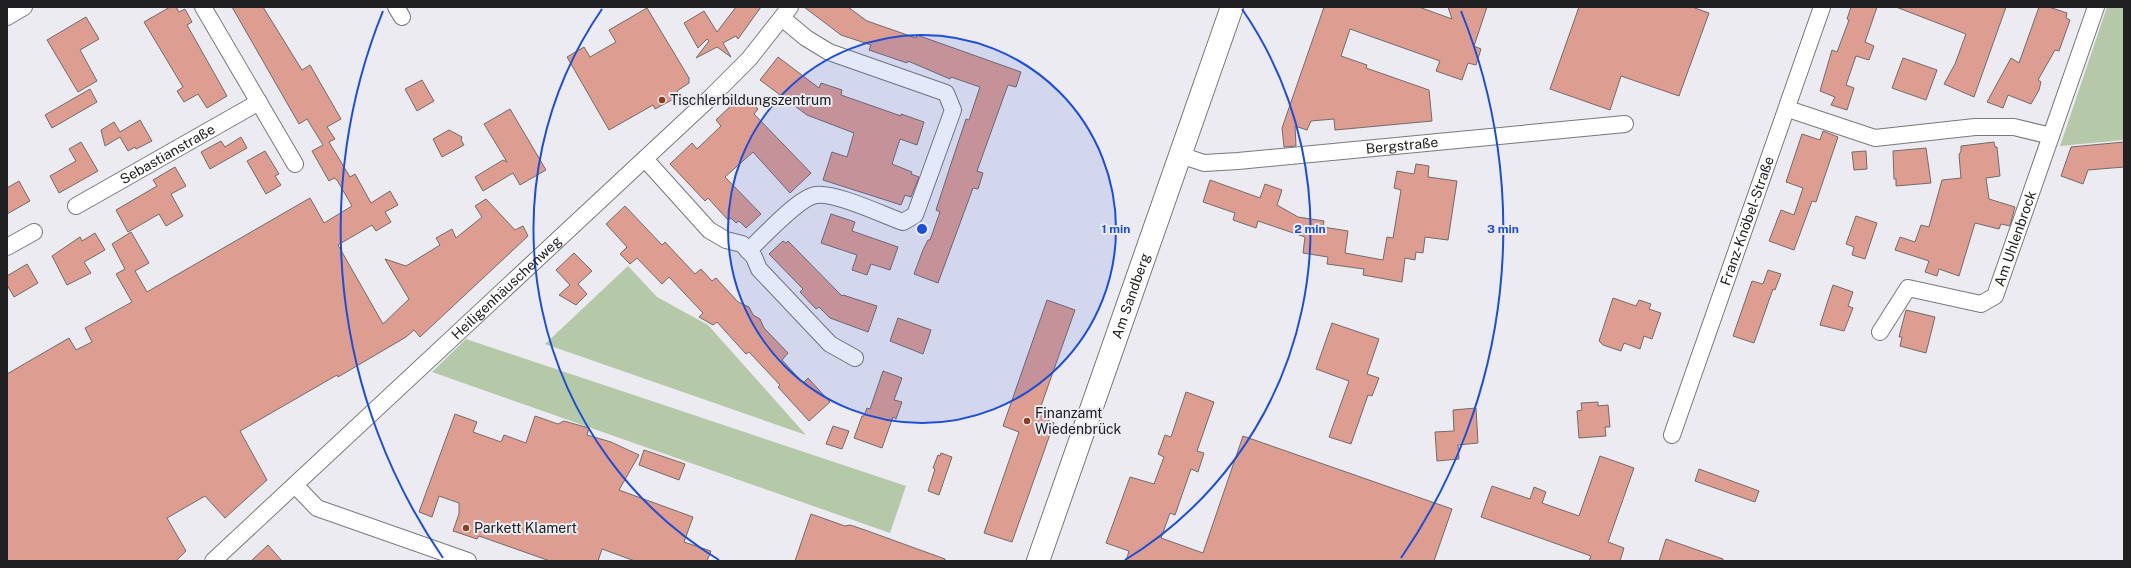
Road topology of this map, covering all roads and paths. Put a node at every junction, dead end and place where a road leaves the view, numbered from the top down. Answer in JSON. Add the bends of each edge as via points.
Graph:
{"nodes":[{"id":1,"x":24,"y":7,"type":"edge"},
{"id":2,"x":203,"y":7,"type":"edge"},
{"id":3,"x":1232,"y":7,"type":"edge"},
{"id":4,"x":1822,"y":7,"type":"edge"},
{"id":5,"x":2096,"y":7,"type":"edge"},
{"id":6,"x":786,"y":12,"type":"edge"},
{"id":7,"x":7,"y":17,"type":"edge"},
{"id":8,"x":258,"y":102,"type":"junction"},
{"id":9,"x":1788,"y":109,"type":"junction"},
{"id":10,"x":1625,"y":124,"type":"dead end"},
{"id":11,"x":2051,"y":136,"type":"junction"},
{"id":12,"x":1180,"y":155,"type":"junction"},
{"id":13,"x":645,"y":159,"type":"junction"},
{"id":14,"x":295,"y":164,"type":"dead end"},
{"id":15,"x":76,"y":206,"type":"dead end"},
{"id":16,"x":34,"y":232,"type":"dead end"},
{"id":17,"x":7,"y":247,"type":"edge"},
{"id":18,"x":748,"y":251,"type":"junction"},
{"id":19,"x":1880,"y":332,"type":"dead end"},
{"id":20,"x":855,"y":358,"type":"dead end"},
{"id":21,"x":1672,"y":435,"type":"dead end"},
{"id":22,"x":295,"y":485,"type":"junction"},
{"id":23,"x":213,"y":561,"type":"edge"},
{"id":24,"x":468,"y":561,"type":"edge"},
{"id":25,"x":1038,"y":561,"type":"edge"}],
"edges":[{"from":1,"to":7,"type":"street"},
{"from":2,"to":8,"type":"street"},
{"from":3,"to":12,"type":"main road","name":"Am Sandberg"},
{"from":4,"to":9,"type":"street","name":"Franz-Knöbel-Straße"},
{"from":5,"to":11,"type":"street","name":"Am Uhlenbrock"},
{"from":6,"to":13,"type":"street","name":"Heiligenhäuschenweg","via":[[749,59]]},
{"from":6,"to":18,"type":"street","via":[[806,38],[829,52],[946,93],[953,110],[915,215],[903,222],[830,196],[816,195],[802,201]]},
{"from":8,"to":14,"type":"street"},
{"from":8,"to":15,"type":"street","name":"Sebastianstraße"},
{"from":9,"to":11,"type":"street","via":[[1875,138],[1975,127],[2014,128]]},
{"from":9,"to":21,"type":"street","name":"Franz-Knöbel-Straße"},
{"from":10,"to":12,"type":"street","name":"Bergstraße","via":[[1238,161],[1204,163]]},
{"from":11,"to":19,"type":"street","name":"Am Uhlenbrock","via":[[1995,296],[1981,304],[1908,288]]},
{"from":12,"to":25,"type":"main road","name":"Am Sandberg"},
{"from":13,"to":18,"type":"street","via":[[709,230],[726,240],[742,244]]},
{"from":13,"to":22,"type":"street","name":"Heiligenhäuschenweg"},
{"from":16,"to":17,"type":"street"},
{"from":18,"to":20,"type":"street","via":[[759,269],[830,344]]},
{"from":22,"to":23,"type":"street","name":"Heiligenhäuschenweg"},
{"from":22,"to":24,"type":"street","via":[[317,508]]}]}
